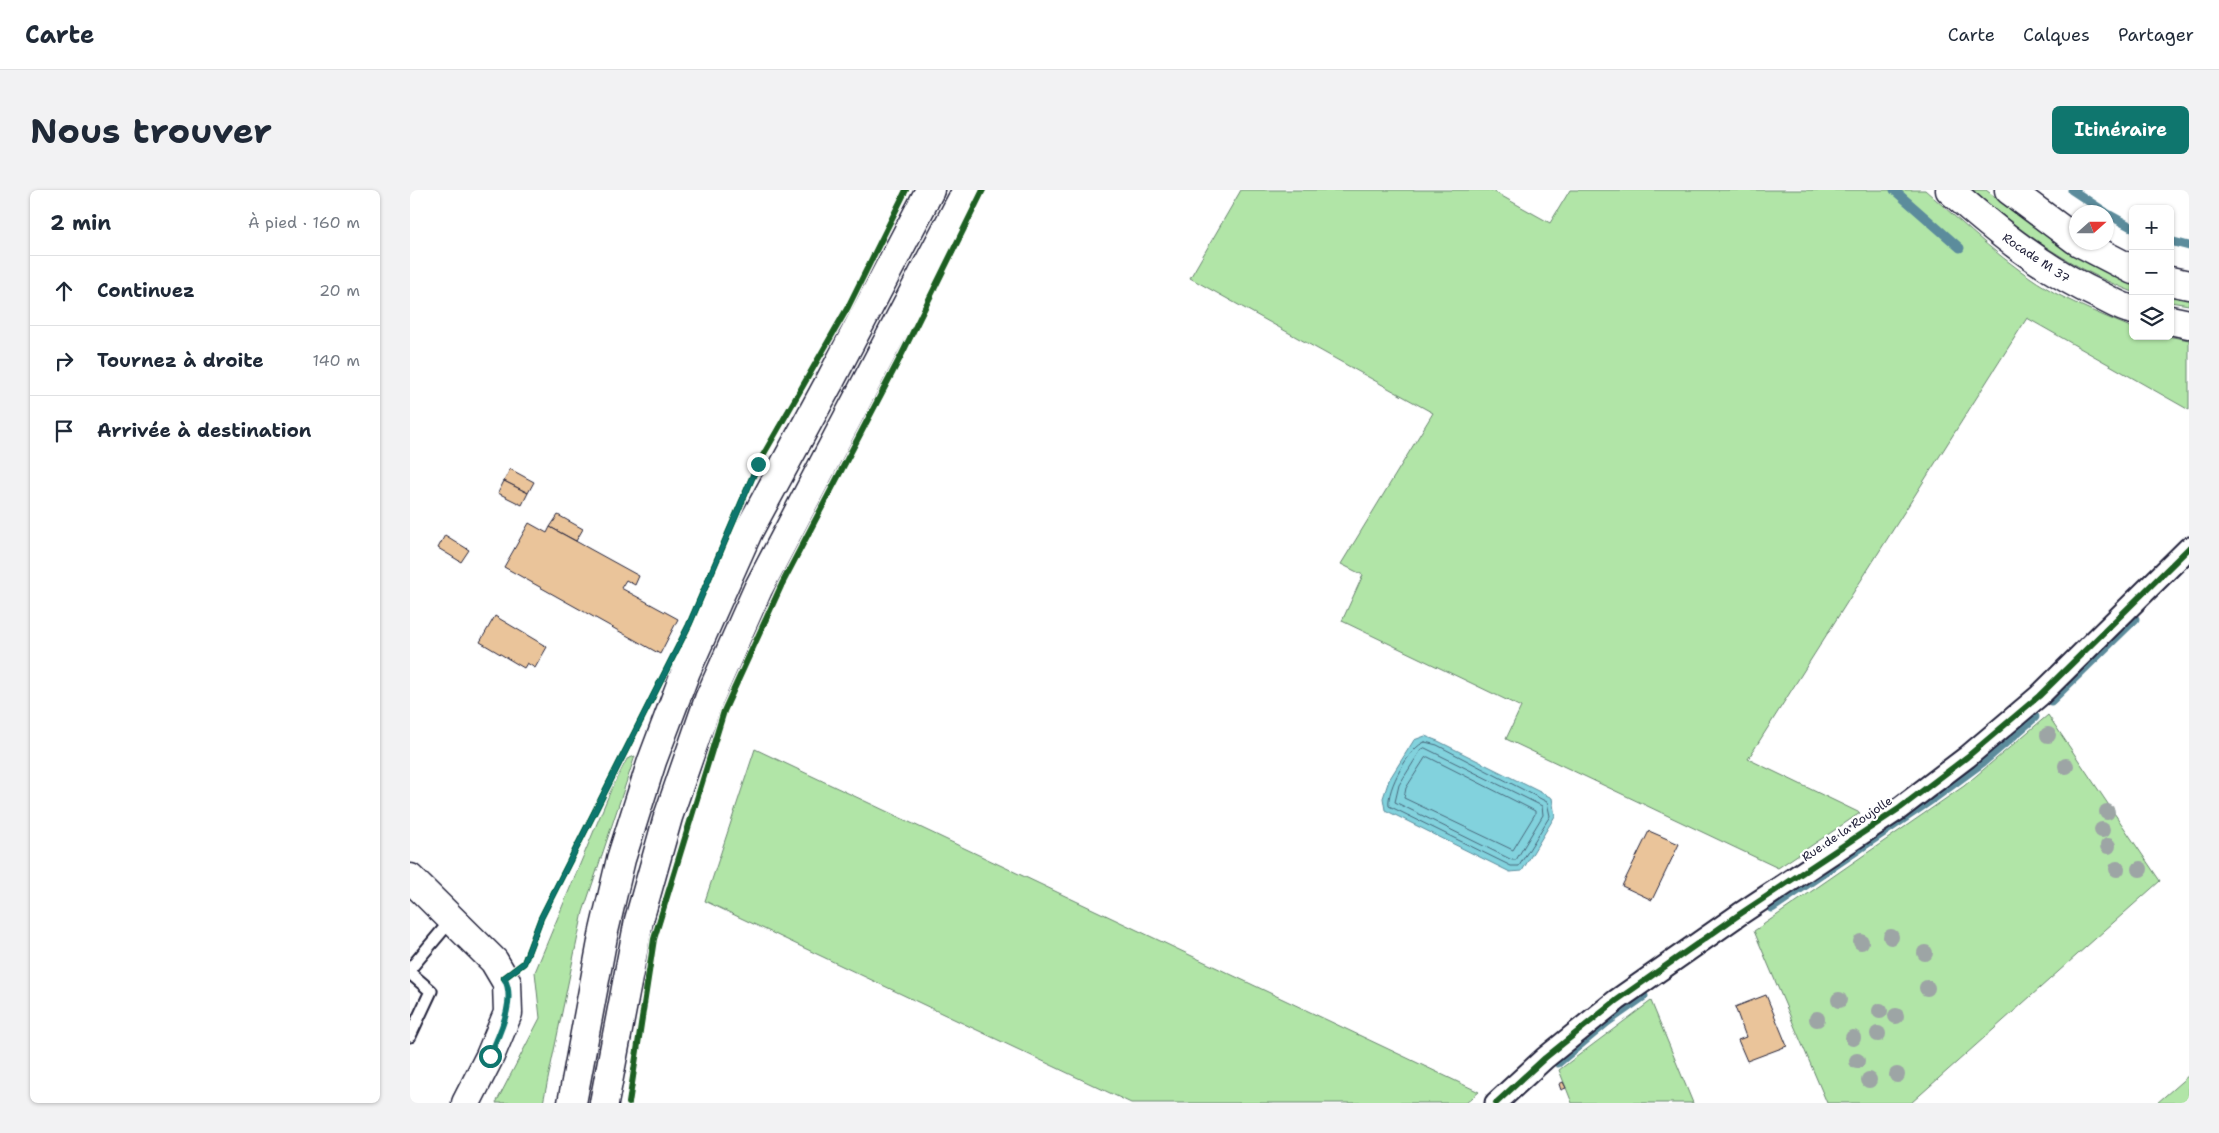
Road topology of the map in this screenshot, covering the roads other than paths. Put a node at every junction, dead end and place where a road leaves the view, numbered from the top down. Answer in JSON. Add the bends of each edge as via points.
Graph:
{"nodes":[{"id":1,"x":930,"y":190,"type":"edge"},
{"id":2,"x":966,"y":190,"type":"edge"},
{"id":3,"x":1950,"y":190,"type":"edge"},
{"id":4,"x":2009,"y":190,"type":"edge"},
{"id":5,"x":2069,"y":235,"type":"edge"},
{"id":6,"x":2094,"y":250,"type":"edge"},
{"id":7,"x":2129,"y":268,"type":"edge"},
{"id":8,"x":2174,"y":282,"type":"edge"},
{"id":9,"x":2189,"y":285,"type":"edge"},
{"id":10,"x":2129,"y":308,"type":"edge"},
{"id":11,"x":2174,"y":321,"type":"edge"},
{"id":12,"x":2189,"y":324,"type":"edge"},
{"id":13,"x":2189,"y":548,"type":"edge"},
{"id":14,"x":410,"y":878,"type":"edge"},
{"id":15,"x":452,"y":919,"type":"junction"},
{"id":16,"x":410,"y":971,"type":"edge"},
{"id":17,"x":410,"y":1036,"type":"edge"},
{"id":18,"x":466,"y":1103,"type":"edge"},
{"id":19,"x":572,"y":1103,"type":"edge"},
{"id":20,"x":604,"y":1103,"type":"edge"},
{"id":21,"x":1496,"y":1103,"type":"edge"}],
"edges":[{"from":1,"to":19,"type":"main road","via":[[748,532],[686,671],[652,761],[621,859],[604,930]]},
{"from":2,"to":20,"type":"main road","via":[[758,589],[709,699],[668,817],[639,920]]},
{"from":3,"to":10,"type":"main road","name":"Rocade M 37","via":[[1996,230],[2038,260],[2076,285]]},
{"from":4,"to":5,"type":"main road"},
{"from":6,"to":7,"type":"main road"},
{"from":8,"to":9,"type":"main road"},
{"from":11,"to":12,"type":"main road"},
{"from":13,"to":21,"type":"street","name":"Rue de la Roujolle","via":[[2039,696],[1967,757],[1900,808],[1617,1000],[1545,1058]]},
{"from":14,"to":15,"type":"main road"},
{"from":15,"to":16,"type":"lane"},
{"from":15,"to":18,"type":"main road","via":[[494,960],[507,983],[508,1013]]},
{"from":16,"to":17,"type":"lane","via":[[431,991]]}]}
